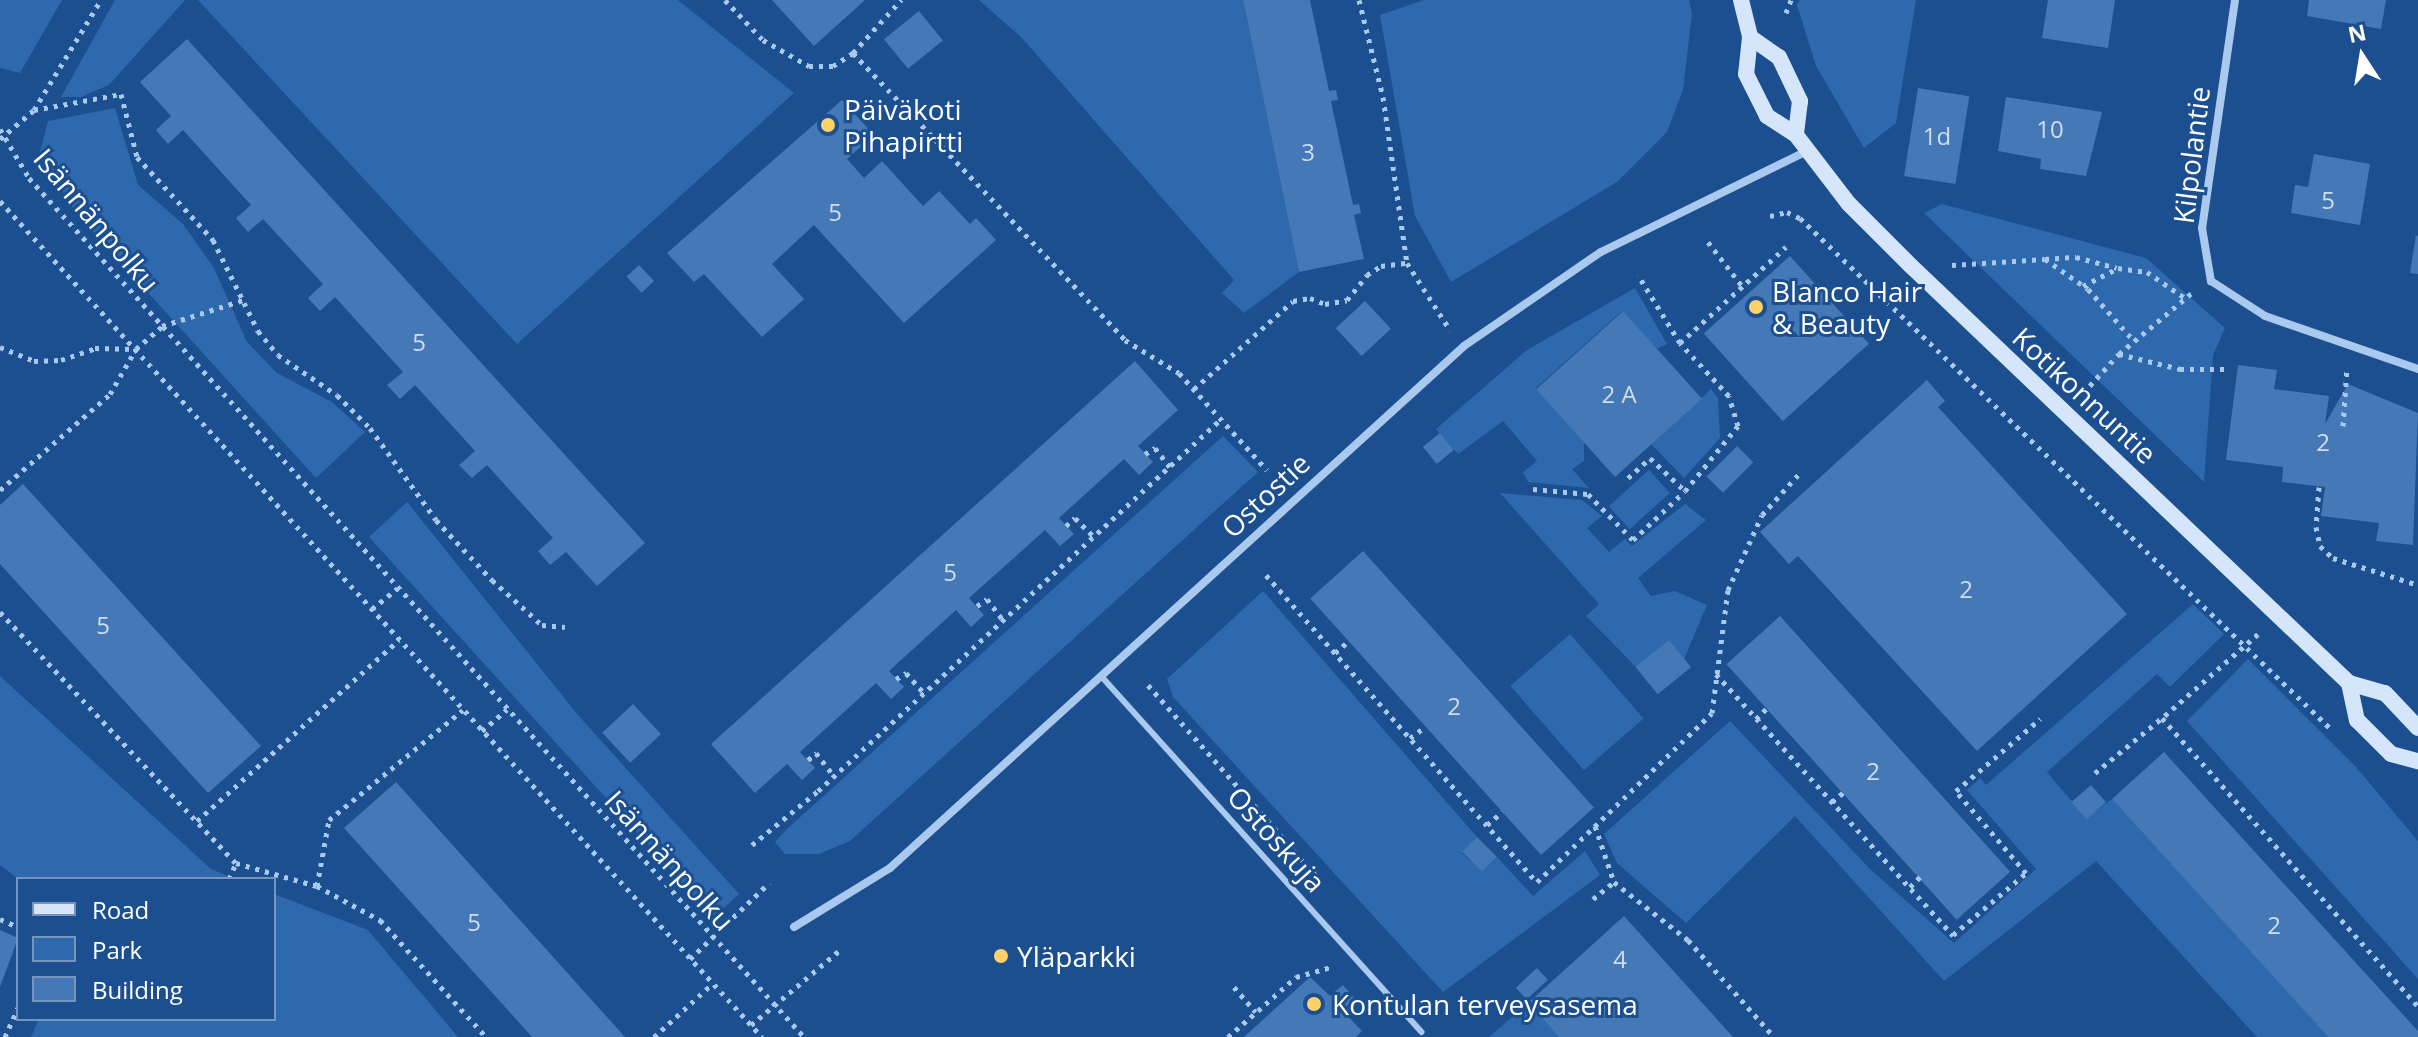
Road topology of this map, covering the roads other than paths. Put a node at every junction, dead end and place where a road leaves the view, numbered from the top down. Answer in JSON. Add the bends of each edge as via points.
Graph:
{"nodes":[{"id":1,"x":1741,"y":0,"type":"edge"},
{"id":2,"x":2235,"y":0,"type":"edge"},
{"id":3,"x":1750,"y":37,"type":"junction"},
{"id":4,"x":1796,"y":135,"type":"junction"},
{"id":5,"x":1805,"y":152,"type":"junction"},
{"id":6,"x":2418,"y":369,"type":"edge"},
{"id":7,"x":1101,"y":676,"type":"junction"},
{"id":8,"x":2349,"y":683,"type":"junction"},
{"id":9,"x":2418,"y":728,"type":"edge"},
{"id":10,"x":2418,"y":761,"type":"edge"},
{"id":11,"x":794,"y":927,"type":"dead end"},
{"id":12,"x":1421,"y":1032,"type":"dead end"}],
"edges":[{"from":1,"to":3,"type":"street","name":"Kotikonnuntie"},
{"from":2,"to":6,"type":"street","name":"Kilpolantie","via":[[2202,228],[2211,281],[2265,316]]},
{"from":3,"to":4,"type":"street","via":[[1779,57],[1800,101]]},
{"from":3,"to":4,"type":"street","name":"Kotikonnuntie","via":[[1746,74],[1767,116]]},
{"from":4,"to":5,"type":"street","name":"Kotikonnuntie"},
{"from":5,"to":7,"type":"street","name":"Ostostie","via":[[1601,252],[1464,346]]},
{"from":5,"to":8,"type":"street","name":"Kotikonnuntie","via":[[1910,265]]},
{"from":7,"to":11,"type":"street","name":"Ostostie","via":[[890,868]]},
{"from":7,"to":12,"type":"lane","name":"Ostoskuja"},
{"from":8,"to":9,"type":"street","name":"Kotikonnuntie","via":[[2385,693]]},
{"from":8,"to":10,"type":"street","via":[[2357,720],[2391,754]]}]}
